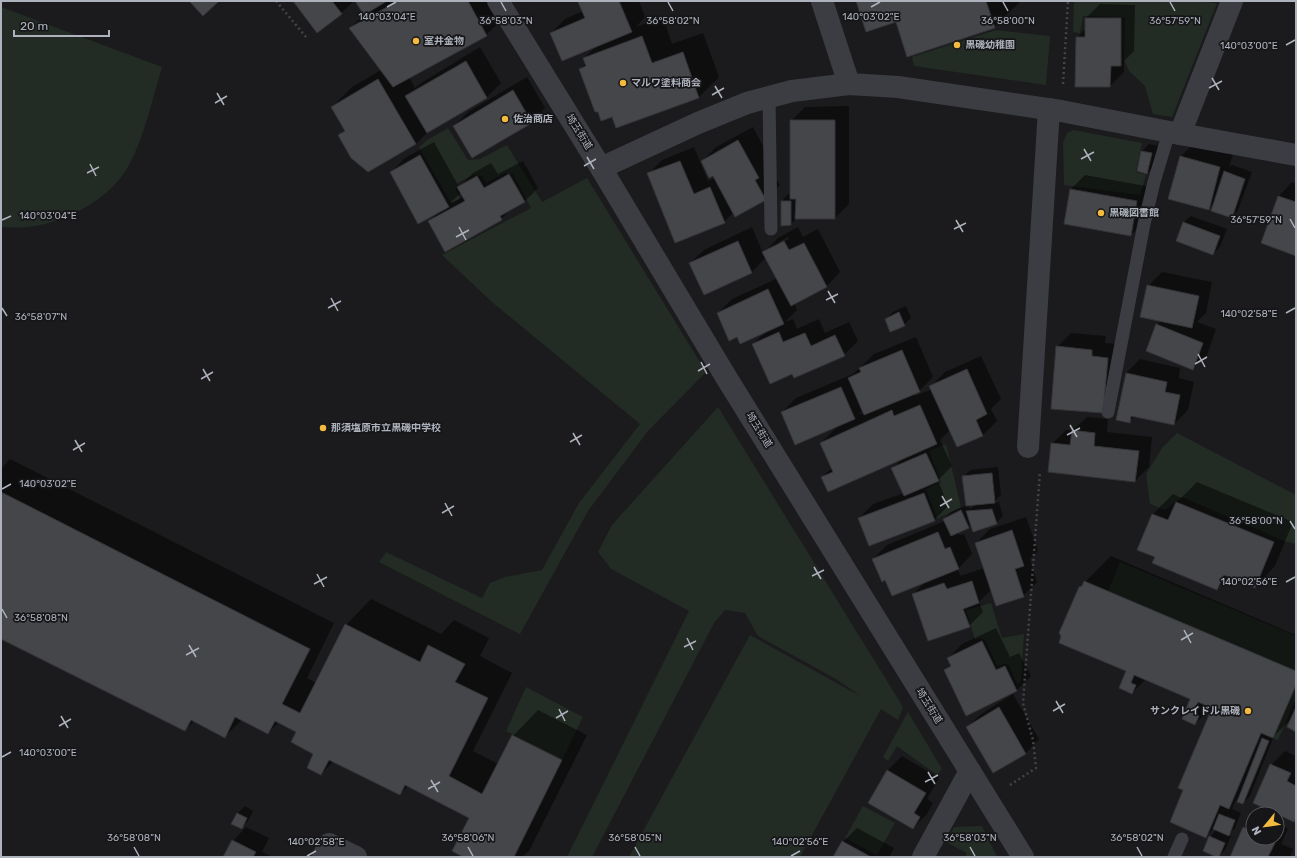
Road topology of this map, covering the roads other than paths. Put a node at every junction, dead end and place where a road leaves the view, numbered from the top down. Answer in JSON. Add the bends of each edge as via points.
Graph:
{"nodes":[{"id":1,"x":498,"y":1,"type":"edge"},
{"id":2,"x":822,"y":1,"type":"edge"},
{"id":3,"x":1232,"y":1,"type":"edge"},
{"id":4,"x":849,"y":84,"type":"junction"},
{"id":5,"x":769,"y":97,"type":"junction"},
{"id":6,"x":1055,"y":110,"type":"junction"},
{"id":7,"x":1175,"y":133,"type":"junction"},
{"id":8,"x":1296,"y":155,"type":"edge"},
{"id":9,"x":601,"y":168,"type":"junction"},
{"id":10,"x":771,"y":229,"type":"dead end"},
{"id":11,"x":1108,"y":412,"type":"dead end"},
{"id":12,"x":1028,"y":447,"type":"dead end"},
{"id":13,"x":970,"y":771,"type":"junction"},
{"id":14,"x":1182,"y":839,"type":"dead end"},
{"id":15,"x":322,"y":857,"type":"edge"},
{"id":16,"x":356,"y":857,"type":"edge"},
{"id":17,"x":922,"y":857,"type":"edge"},
{"id":18,"x":1023,"y":857,"type":"edge"},
{"id":19,"x":1174,"y":857,"type":"edge"}],
"edges":[{"from":1,"to":9,"type":"street","name":"埼玉街道"},
{"from":2,"to":4,"type":"street"},
{"from":3,"to":7,"type":"street"},
{"from":4,"to":5,"type":"street","via":[[792,91]]},
{"from":4,"to":6,"type":"street","via":[[898,87]]},
{"from":5,"to":9,"type":"street","via":[[722,112]]},
{"from":5,"to":10,"type":"lane"},
{"from":6,"to":7,"type":"street"},
{"from":6,"to":12,"type":"street"},
{"from":7,"to":8,"type":"street"},
{"from":7,"to":11,"type":"lane","via":[[1154,182]]},
{"from":9,"to":13,"type":"street","name":"埼玉街道","via":[[726,377]]},
{"from":13,"to":17,"type":"street"},
{"from":13,"to":18,"type":"street","name":"埼玉街道"},
{"from":14,"to":19,"type":"lane"},
{"from":15,"to":16,"type":"street","via":[[329,844]]}]}
